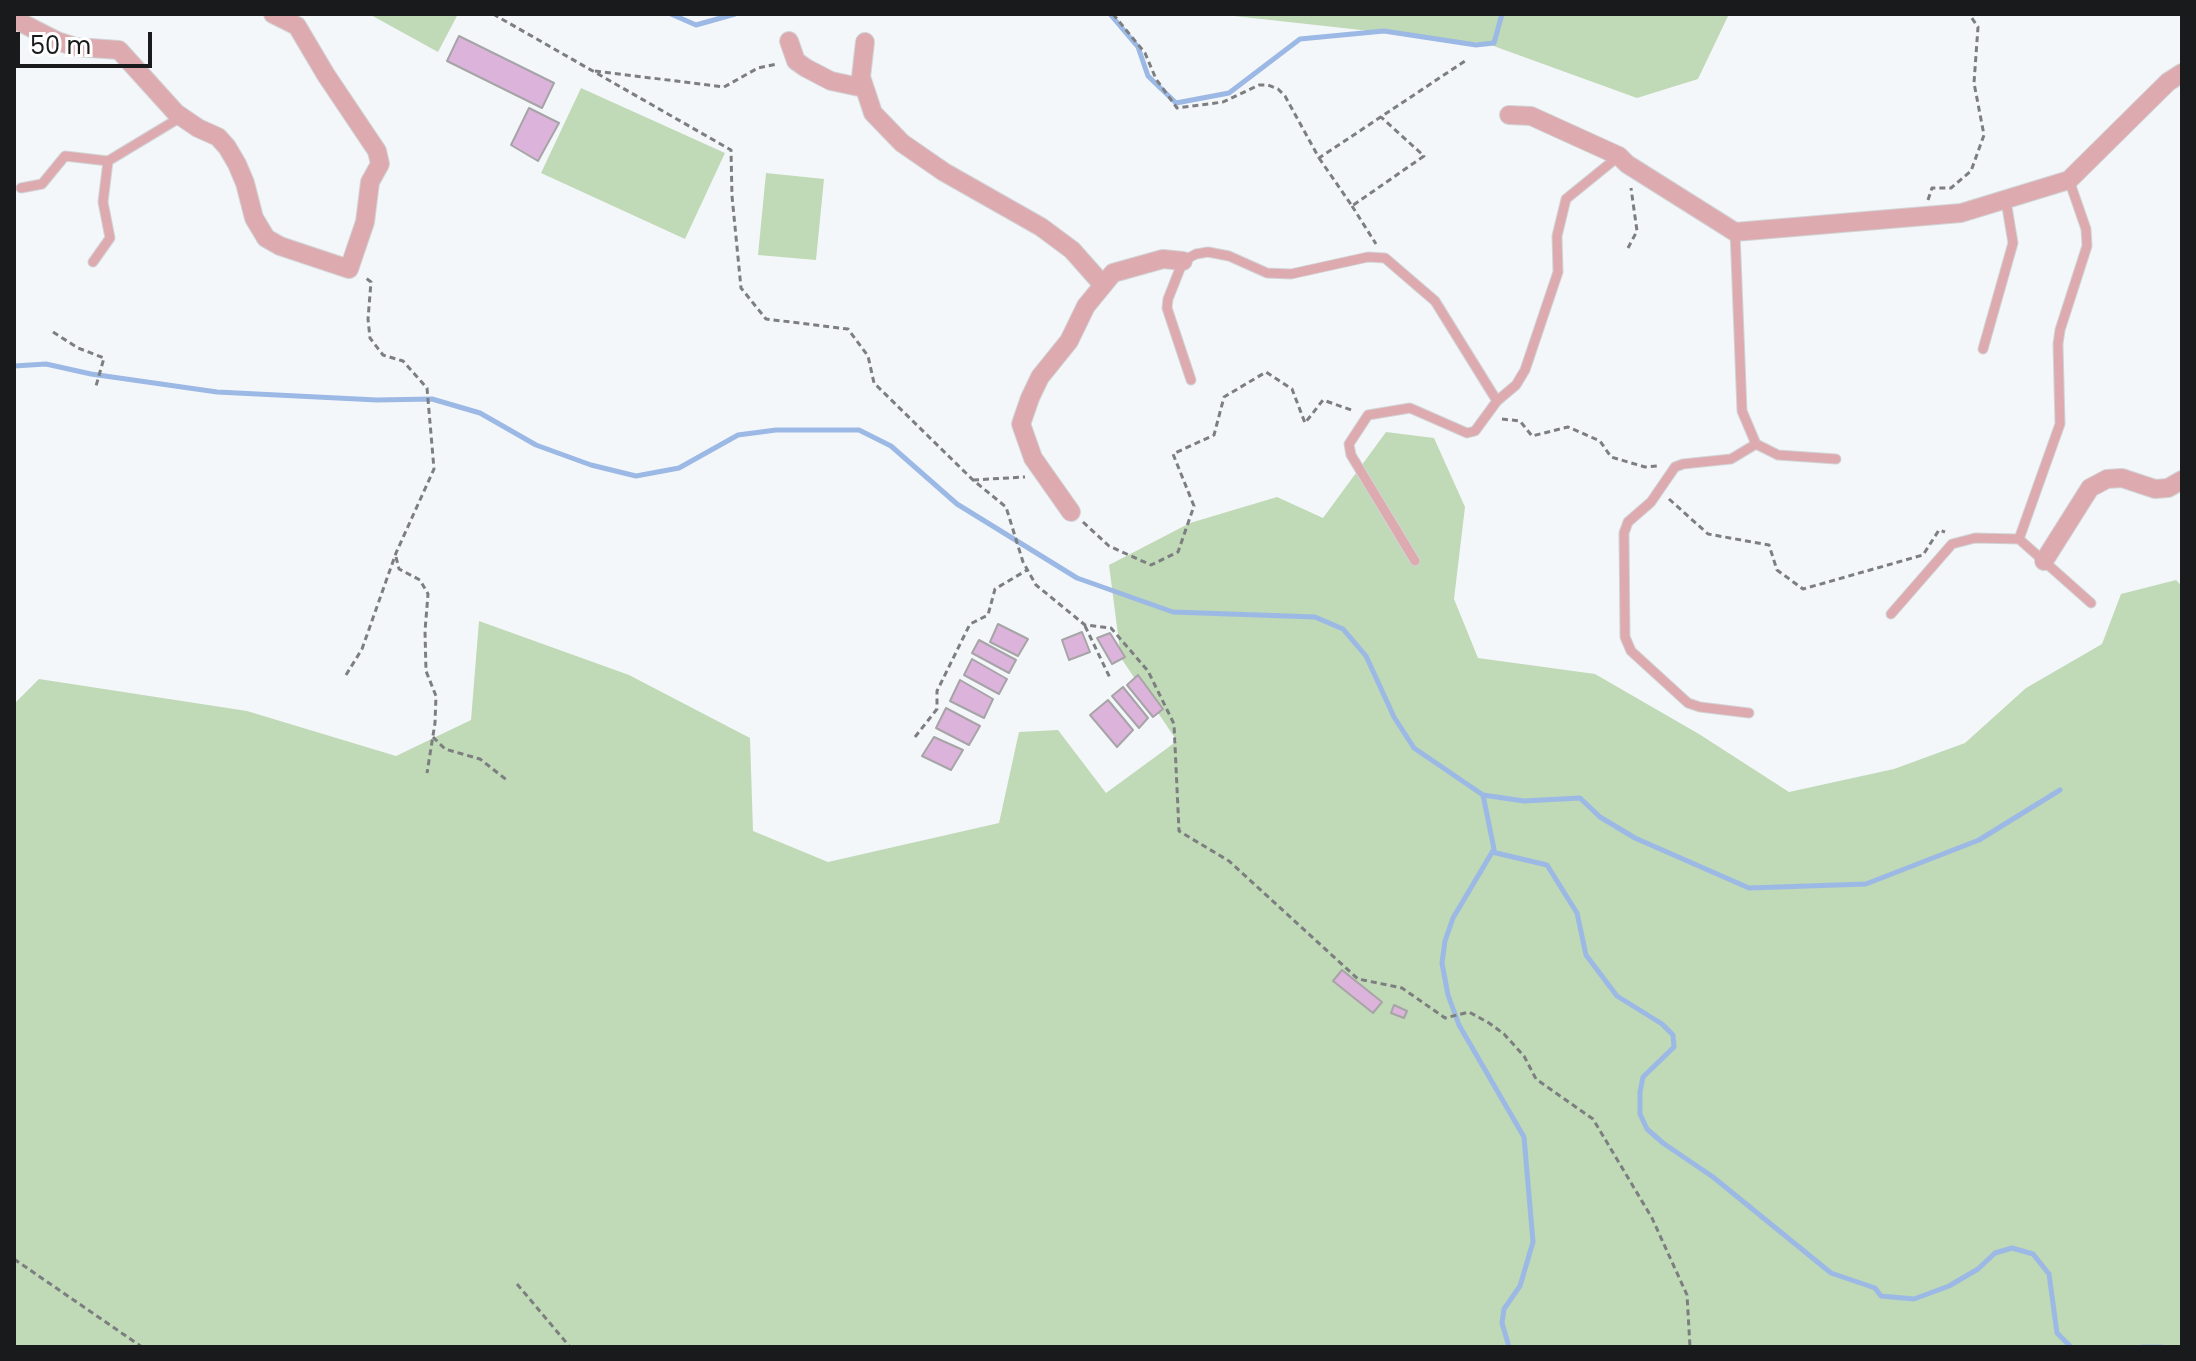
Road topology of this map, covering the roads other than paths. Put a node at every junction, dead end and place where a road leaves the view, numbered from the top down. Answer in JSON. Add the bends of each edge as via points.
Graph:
{"nodes":[{"id":1,"x":273,"y":14,"type":"edge"},
{"id":2,"x":14,"y":19,"type":"edge"},
{"id":3,"x":789,"y":41,"type":"dead end"},
{"id":4,"x":865,"y":42,"type":"dead end"},
{"id":5,"x":2182,"y":73,"type":"edge"},
{"id":6,"x":864,"y":88,"type":"junction"},
{"id":7,"x":1509,"y":115,"type":"dead end"},
{"id":8,"x":181,"y":117,"type":"junction"},
{"id":9,"x":1623,"y":160,"type":"junction"},
{"id":10,"x":108,"y":161,"type":"junction"},
{"id":11,"x":2069,"y":180,"type":"junction"},
{"id":12,"x":21,"y":188,"type":"dead end"},
{"id":13,"x":2006,"y":201,"type":"junction"},
{"id":14,"x":1735,"y":232,"type":"junction"},
{"id":15,"x":1183,"y":261,"type":"junction"},
{"id":16,"x":93,"y":262,"type":"dead end"},
{"id":17,"x":1103,"y":285,"type":"junction"},
{"id":18,"x":1983,"y":349,"type":"dead end"},
{"id":19,"x":1191,"y":380,"type":"dead end"},
{"id":20,"x":1497,"y":401,"type":"junction"},
{"id":21,"x":1756,"y":444,"type":"junction"},
{"id":22,"x":1836,"y":459,"type":"dead end"},
{"id":23,"x":2182,"y":480,"type":"edge"},
{"id":24,"x":1071,"y":512,"type":"road end"},
{"id":25,"x":2019,"y":539,"type":"junction"},
{"id":26,"x":1415,"y":561,"type":"dead end"},
{"id":27,"x":2044,"y":561,"type":"junction"},
{"id":28,"x":2091,"y":603,"type":"dead end"},
{"id":29,"x":1891,"y":614,"type":"dead end"},
{"id":30,"x":1749,"y":713,"type":"dead end"}],
"edges":[{"from":1,"to":8,"type":"street","via":[[297,26],[377,151],[380,164],[370,182],[365,222],[349,269],[266,238],[227,147]]},
{"from":2,"to":8,"type":"street","via":[[76,47],[119,50]]},
{"from":3,"to":6,"type":"street","via":[[796,61],[831,81]]},
{"from":4,"to":6,"type":"street"},
{"from":5,"to":11,"type":"street"},
{"from":6,"to":17,"type":"street","via":[[873,113],[902,143],[1041,227],[1072,250]]},
{"from":7,"to":9,"type":"street","via":[[1531,116]]},
{"from":8,"to":10,"type":"lane"},
{"from":9,"to":14,"type":"street"},
{"from":9,"to":20,"type":"lane","via":[[1566,199],[1557,236],[1558,272],[1530,356],[1516,385]]},
{"from":10,"to":12,"type":"lane","via":[[65,156],[42,184]]},
{"from":10,"to":16,"type":"lane","via":[[103,202],[110,238]]},
{"from":11,"to":13,"type":"street"},
{"from":11,"to":25,"type":"lane","via":[[2087,246],[2060,330],[2060,424]]},
{"from":13,"to":14,"type":"street","via":[[1961,213]]},
{"from":13,"to":18,"type":"lane","via":[[2013,243]]},
{"from":14,"to":21,"type":"lane","via":[[1742,411]]},
{"from":15,"to":17,"type":"street","via":[[1139,265],[1113,273]]},
{"from":15,"to":19,"type":"lane","via":[[1167,308]]},
{"from":15,"to":20,"type":"lane","via":[[1208,252],[1267,273],[1291,274],[1385,258],[1435,301]]},
{"from":17,"to":24,"type":"street","via":[[1040,377],[1021,424],[1033,458]]},
{"from":20,"to":26,"type":"lane","via":[[1475,431],[1467,433],[1410,408],[1368,415],[1349,444]]},
{"from":21,"to":22,"type":"lane","via":[[1778,455]]},
{"from":21,"to":30,"type":"lane","via":[[1731,459],[1683,464],[1628,522],[1624,533],[1625,637],[1631,651],[1688,703]]},
{"from":23,"to":27,"type":"street","via":[[2155,489],[2122,478],[2107,479],[2090,488]]},
{"from":25,"to":27,"type":"lane"},
{"from":25,"to":29,"type":"lane","via":[[1964,539],[1952,544]]},
{"from":27,"to":28,"type":"lane"}]}
